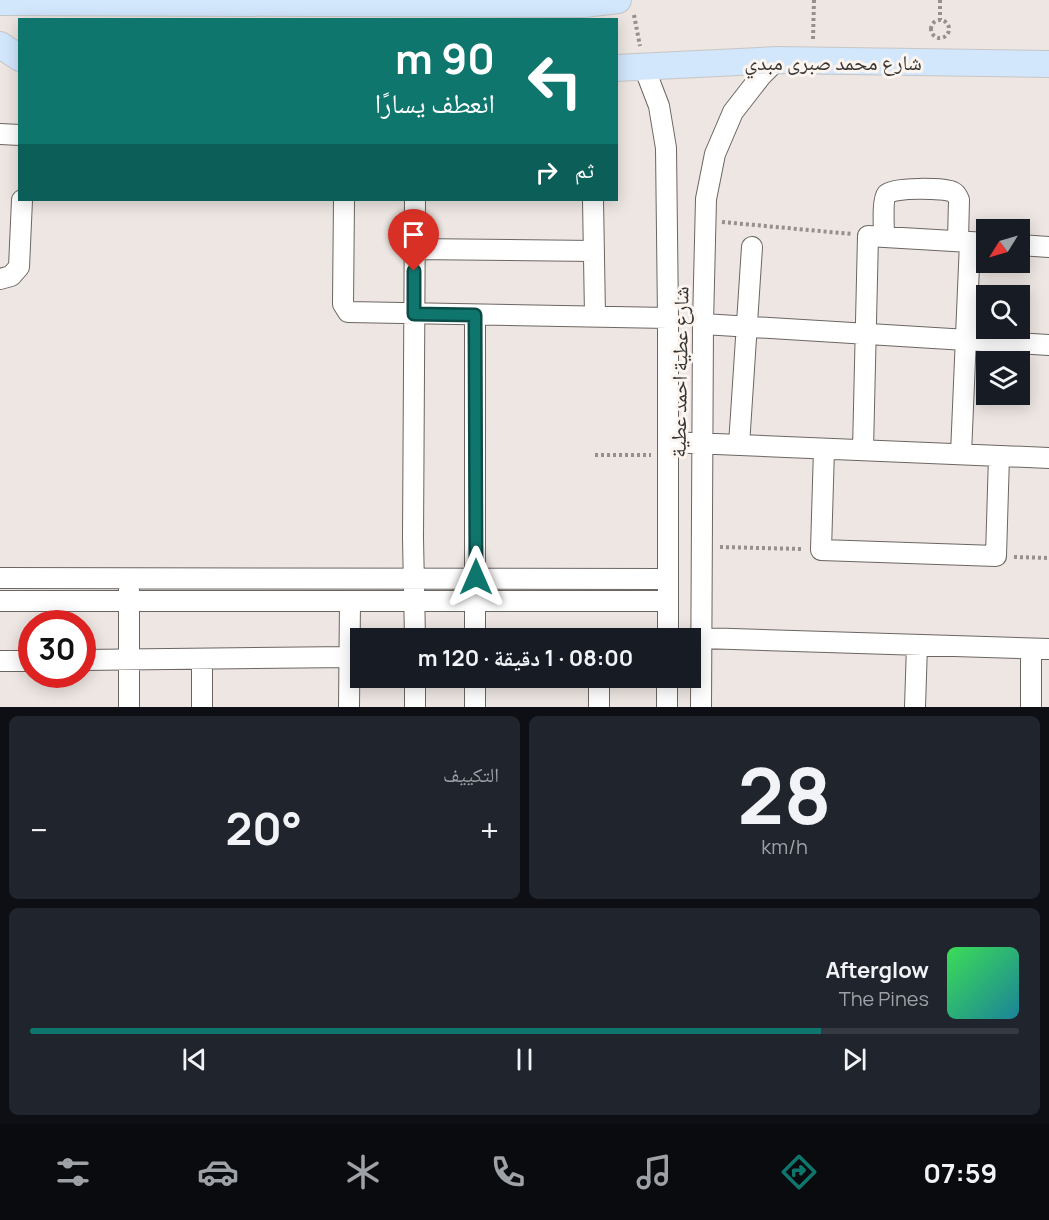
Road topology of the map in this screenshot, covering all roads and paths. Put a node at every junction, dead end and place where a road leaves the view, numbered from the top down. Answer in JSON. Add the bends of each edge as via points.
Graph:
{"nodes":[{"id":1,"x":814,"y":0,"type":"edge"},
{"id":2,"x":940,"y":0,"type":"edge"},
{"id":3,"x":137,"y":1,"type":"edge"},
{"id":4,"x":208,"y":1,"type":"edge"},
{"id":5,"x":303,"y":1,"type":"edge"},
{"id":6,"x":0,"y":2,"type":"edge"},
{"id":7,"x":626,"y":6,"type":"edge"},
{"id":8,"x":940,"y":20,"type":"junction"},
{"id":9,"x":0,"y":45,"type":"edge"},
{"id":10,"x":18,"y":57,"type":"edge"},
{"id":11,"x":777,"y":60,"type":"junction"},
{"id":12,"x":813,"y":60,"type":"junction"},
{"id":13,"x":1049,"y":64,"type":"edge"},
{"id":14,"x":0,"y":65,"type":"edge"},
{"id":15,"x":18,"y":65,"type":"edge"},
{"id":16,"x":644,"y":67,"type":"junction"},
{"id":17,"x":618,"y":68,"type":"edge"},
{"id":18,"x":0,"y":135,"type":"edge"},
{"id":19,"x":18,"y":135,"type":"edge"},
{"id":20,"x":22,"y":201,"type":"edge"},
{"id":21,"x":344,"y":201,"type":"edge"},
{"id":22,"x":415,"y":201,"type":"edge"},
{"id":23,"x":593,"y":201,"type":"edge"},
{"id":24,"x":705,"y":222,"type":"junction"},
{"id":25,"x":876,"y":236,"type":"junction"},
{"id":26,"x":972,"y":242,"type":"edge"},
{"id":27,"x":1030,"y":246,"type":"edge"},
{"id":28,"x":752,"y":247,"type":"dead end"},
{"id":29,"x":1049,"y":247,"type":"edge"},
{"id":30,"x":414,"y":249,"type":"junction"},
{"id":31,"x":594,"y":251,"type":"junction"},
{"id":32,"x":0,"y":279,"type":"edge"},
{"id":33,"x":414,"y":314,"type":"junction"},
{"id":34,"x":475,"y":315,"type":"junction"},
{"id":35,"x":595,"y":315,"type":"junction"},
{"id":36,"x":668,"y":318,"type":"junction"},
{"id":37,"x":703,"y":324,"type":"junction"},
{"id":38,"x":747,"y":327,"type":"junction"},
{"id":39,"x":866,"y":334,"type":"junction"},
{"id":40,"x":966,"y":340,"type":"junction"},
{"id":41,"x":1049,"y":345,"type":"edge"},
{"id":42,"x":702,"y":444,"type":"junction"},
{"id":43,"x":739,"y":445,"type":"junction"},
{"id":44,"x":824,"y":448,"type":"junction"},
{"id":45,"x":668,"y":449,"type":"junction"},
{"id":46,"x":863,"y":450,"type":"junction"},
{"id":47,"x":961,"y":454,"type":"junction"},
{"id":48,"x":595,"y":455,"type":"dead end"},
{"id":49,"x":999,"y":456,"type":"junction"},
{"id":50,"x":1049,"y":458,"type":"edge"},
{"id":51,"x":702,"y":546,"type":"junction"},
{"id":52,"x":821,"y":550,"type":"junction"},
{"id":53,"x":996,"y":556,"type":"junction"},
{"id":54,"x":1049,"y":558,"type":"edge"},
{"id":55,"x":476,"y":577,"type":"junction"},
{"id":56,"x":0,"y":578,"type":"edge"},
{"id":57,"x":414,"y":578,"type":"junction"},
{"id":58,"x":129,"y":579,"type":"junction"},
{"id":59,"x":668,"y":579,"type":"junction"},
{"id":60,"x":0,"y":601,"type":"edge"},
{"id":61,"x":129,"y":601,"type":"junction"},
{"id":62,"x":350,"y":601,"type":"junction"},
{"id":63,"x":476,"y":601,"type":"junction"},
{"id":64,"x":668,"y":601,"type":"junction"},
{"id":65,"x":416,"y":602,"type":"junction"},
{"id":66,"x":350,"y":628,"type":"edge"},
{"id":67,"x":415,"y":628,"type":"edge"},
{"id":68,"x":476,"y":628,"type":"edge"},
{"id":69,"x":668,"y":628,"type":"edge"},
{"id":70,"x":702,"y":638,"type":"junction"},
{"id":71,"x":917,"y":645,"type":"junction"},
{"id":72,"x":1040,"y":649,"type":"edge"},
{"id":73,"x":350,"y":657,"type":"joint"},
{"id":74,"x":202,"y":659,"type":"junction"},
{"id":75,"x":96,"y":660,"type":"edge"},
{"id":76,"x":129,"y":660,"type":"junction"},
{"id":77,"x":18,"y":661,"type":"edge"},
{"id":78,"x":0,"y":662,"type":"edge"},
{"id":79,"x":415,"y":688,"type":"edge"},
{"id":80,"x":475,"y":688,"type":"edge"},
{"id":81,"x":598,"y":688,"type":"edge"},
{"id":82,"x":667,"y":688,"type":"edge"},
{"id":83,"x":129,"y":707,"type":"edge"},
{"id":84,"x":202,"y":707,"type":"edge"},
{"id":85,"x":349,"y":707,"type":"edge"},
{"id":86,"x":415,"y":707,"type":"edge"},
{"id":87,"x":475,"y":707,"type":"edge"},
{"id":88,"x":599,"y":707,"type":"edge"},
{"id":89,"x":667,"y":707,"type":"edge"},
{"id":90,"x":701,"y":707,"type":"edge"},
{"id":91,"x":915,"y":707,"type":"edge"},
{"id":92,"x":1031,"y":707,"type":"edge"}],
"edges":[{"from":1,"to":12,"type":"path"},
{"from":2,"to":8,"type":"path"},
{"from":3,"to":4,"type":"main road"},
{"from":3,"to":6,"type":"main road"},
{"from":4,"to":5,"type":"main road"},
{"from":5,"to":7,"type":"main road"},
{"from":7,"to":16,"type":"path"},
{"from":8,"to":8,"type":"path","via":[[933,23],[931,31],[940,38],[949,29]]},
{"from":9,"to":10,"type":"main road"},
{"from":11,"to":12,"type":"main road","name":"شارع محمد صبرى مبدي"},
{"from":11,"to":16,"type":"main road","name":"شارع محمد صبرى مبدي"},
{"from":11,"to":24,"type":"street","name":"شارع عطية احمد عطية","via":[[746,93],[723,132],[709,176]]},
{"from":12,"to":13,"type":"main road","name":"شارع محمد صبرى مبدي"},
{"from":14,"to":15,"type":"main road"},
{"from":16,"to":17,"type":"main road","name":"شارع محمد صبرى مبدي"},
{"from":16,"to":36,"type":"street","name":"شارع عطية احمد عطية","via":[[659,106],[666,148]]},
{"from":18,"to":19,"type":"street"},
{"from":20,"to":32,"type":"street","via":[[19,267],[11,276]]},
{"from":21,"to":33,"type":"street","via":[[344,307],[352,313]]},
{"from":22,"to":30,"type":"street"},
{"from":23,"to":31,"type":"street"},
{"from":24,"to":25,"type":"path"},
{"from":24,"to":37,"type":"street","name":"شارع عطية احمد عطية"},
{"from":25,"to":26,"type":"street"},
{"from":25,"to":26,"type":"street","via":[[885,197],[890,192],[948,191],[959,200]]},
{"from":25,"to":39,"type":"street"},
{"from":26,"to":40,"type":"street"},
{"from":27,"to":29,"type":"street"},
{"from":28,"to":38,"type":"street"},
{"from":30,"to":31,"type":"street"},
{"from":30,"to":33,"type":"street"},
{"from":31,"to":35,"type":"street"},
{"from":33,"to":34,"type":"street"},
{"from":33,"to":57,"type":"street"},
{"from":34,"to":35,"type":"street"},
{"from":34,"to":55,"type":"street"},
{"from":35,"to":36,"type":"street"},
{"from":36,"to":45,"type":"street","name":"شارع عطية احمد عطية"},
{"from":37,"to":38,"type":"street"},
{"from":37,"to":42,"type":"street","name":"شارع عطية احمد عطية"},
{"from":38,"to":39,"type":"street"},
{"from":38,"to":43,"type":"street"},
{"from":39,"to":40,"type":"street"},
{"from":39,"to":46,"type":"street"},
{"from":40,"to":41,"type":"street"},
{"from":40,"to":47,"type":"street"},
{"from":42,"to":43,"type":"street"},
{"from":42,"to":45,"type":"street"},
{"from":42,"to":51,"type":"street","name":"شارع عطية احمد عطية"},
{"from":43,"to":44,"type":"street"},
{"from":44,"to":46,"type":"street"},
{"from":44,"to":52,"type":"street"},
{"from":45,"to":48,"type":"path"},
{"from":45,"to":59,"type":"street","name":"شارع عطية احمد عطية"},
{"from":46,"to":47,"type":"street"},
{"from":47,"to":49,"type":"street"},
{"from":49,"to":50,"type":"street"},
{"from":49,"to":53,"type":"street"},
{"from":51,"to":52,"type":"path"},
{"from":51,"to":70,"type":"street","name":"شارع عطية احمد عطية"},
{"from":52,"to":53,"type":"street"},
{"from":53,"to":54,"type":"path"},
{"from":55,"to":57,"type":"street"},
{"from":55,"to":59,"type":"street"},
{"from":55,"to":63,"type":"street"},
{"from":56,"to":58,"type":"street"},
{"from":57,"to":58,"type":"street"},
{"from":57,"to":65,"type":"street"},
{"from":58,"to":61,"type":"street"},
{"from":59,"to":64,"type":"street","name":"شارع عطية احمد عطية"},
{"from":60,"to":61,"type":"street"},
{"from":61,"to":62,"type":"street"},
{"from":61,"to":76,"type":"street"},
{"from":62,"to":65,"type":"street"},
{"from":62,"to":66,"type":"street"},
{"from":63,"to":64,"type":"street"},
{"from":63,"to":65,"type":"street"},
{"from":63,"to":68,"type":"street"},
{"from":64,"to":69,"type":"street","name":"شارع عطية احمد عطية"},
{"from":65,"to":67,"type":"street"},
{"from":70,"to":71,"type":"street"},
{"from":70,"to":90,"type":"street","name":"شارع عطية احمد عطية"},
{"from":71,"to":72,"type":"street"},
{"from":71,"to":91,"type":"street"},
{"from":72,"to":92,"type":"street"},
{"from":73,"to":74,"type":"street"},
{"from":73,"to":85,"type":"street"},
{"from":74,"to":76,"type":"street"},
{"from":74,"to":84,"type":"street"},
{"from":75,"to":76,"type":"street"},
{"from":76,"to":83,"type":"street"},
{"from":77,"to":78,"type":"street"},
{"from":79,"to":86,"type":"street"},
{"from":80,"to":87,"type":"street"},
{"from":81,"to":88,"type":"street"},
{"from":82,"to":89,"type":"street"}]}
